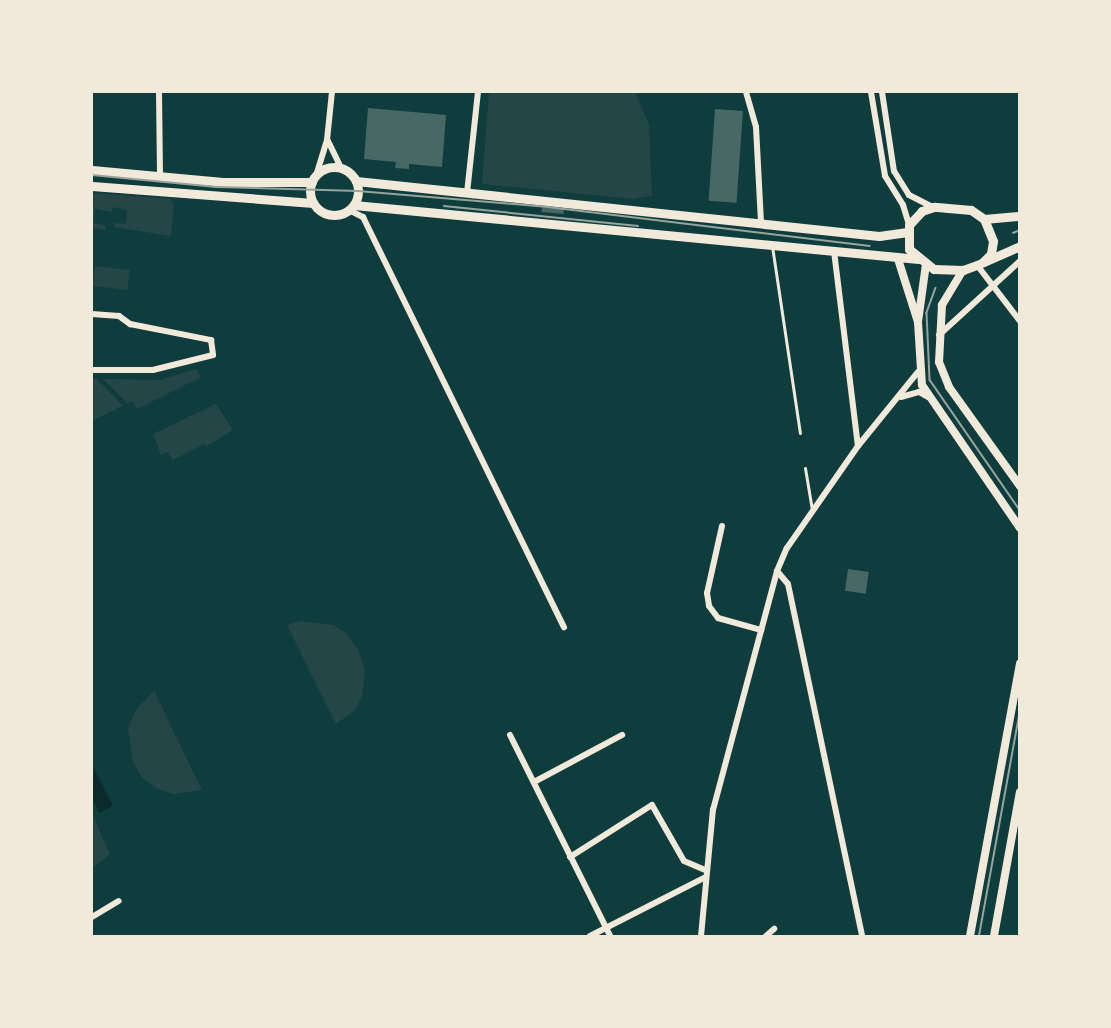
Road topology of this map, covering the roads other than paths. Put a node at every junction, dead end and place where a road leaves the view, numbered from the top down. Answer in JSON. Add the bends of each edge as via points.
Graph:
{"nodes":[{"id":1,"x":159,"y":92,"type":"edge"},
{"id":2,"x":332,"y":92,"type":"edge"},
{"id":3,"x":478,"y":92,"type":"edge"},
{"id":4,"x":746,"y":92,"type":"edge"},
{"id":5,"x":871,"y":92,"type":"edge"},
{"id":6,"x":882,"y":92,"type":"edge"},
{"id":7,"x":327,"y":140,"type":"junction"},
{"id":8,"x":341,"y":168,"type":"junction"},
{"id":9,"x":92,"y":170,"type":"edge"},
{"id":10,"x":160,"y":177,"type":"junction"},
{"id":11,"x":314,"y":179,"type":"junction"},
{"id":12,"x":356,"y":181,"type":"junction"},
{"id":13,"x":92,"y":186,"type":"edge"},
{"id":14,"x":467,"y":194,"type":"junction"},
{"id":15,"x":313,"y":203,"type":"junction"},
{"id":16,"x":352,"y":207,"type":"junction"},
{"id":17,"x":934,"y":207,"type":"junction"},
{"id":18,"x":1020,"y":216,"type":"edge"},
{"id":19,"x":984,"y":219,"type":"junction"},
{"id":20,"x":761,"y":224,"type":"junction"},
{"id":21,"x":908,"y":229,"type":"junction"},
{"id":22,"x":772,"y":244,"type":"junction"},
{"id":23,"x":1020,"y":246,"type":"edge"},
{"id":24,"x":834,"y":251,"type":"junction"},
{"id":25,"x":898,"y":259,"type":"junction"},
{"id":26,"x":1020,"y":261,"type":"edge"},
{"id":27,"x":922,"y":262,"type":"junction"},
{"id":28,"x":980,"y":264,"type":"junction"},
{"id":29,"x":963,"y":270,"type":"junction"},
{"id":30,"x":994,"y":285,"type":"junction"},
{"id":31,"x":92,"y":314,"type":"edge"},
{"id":32,"x":1020,"y":321,"type":"edge"},
{"id":33,"x":918,"y":322,"type":"junction"},
{"id":34,"x":938,"y":335,"type":"junction"},
{"id":35,"x":92,"y":370,"type":"edge"},
{"id":36,"x":918,"y":372,"type":"junction"},
{"id":37,"x":928,"y":397,"type":"junction"},
{"id":38,"x":898,"y":399,"type":"junction"},
{"id":39,"x":800,"y":433,"type":"dead end"},
{"id":40,"x":858,"y":447,"type":"junction"},
{"id":41,"x":805,"y":468,"type":"dead end"},
{"id":42,"x":1020,"y":486,"type":"edge"},
{"id":43,"x":812,"y":512,"type":"junction"},
{"id":44,"x":722,"y":526,"type":"dead end"},
{"id":45,"x":1020,"y":528,"type":"edge"},
{"id":46,"x":777,"y":571,"type":"junction"},
{"id":47,"x":564,"y":627,"type":"dead end"},
{"id":48,"x":761,"y":630,"type":"junction"},
{"id":49,"x":1020,"y":664,"type":"edge"},
{"id":50,"x":510,"y":735,"type":"dead end"},
{"id":51,"x":622,"y":735,"type":"dead end"},
{"id":52,"x":534,"y":782,"type":"junction"},
{"id":53,"x":1020,"y":792,"type":"edge"},
{"id":54,"x":570,"y":857,"type":"junction"},
{"id":55,"x":705,"y":874,"type":"junction"},
{"id":56,"x":119,"y":901,"type":"dead end"},
{"id":57,"x":92,"y":916,"type":"edge"},
{"id":58,"x":606,"y":929,"type":"junction"},
{"id":59,"x":774,"y":929,"type":"dead end"},
{"id":60,"x":590,"y":936,"type":"edge"},
{"id":61,"x":610,"y":936,"type":"edge"},
{"id":62,"x":701,"y":936,"type":"edge"},
{"id":63,"x":766,"y":936,"type":"edge"},
{"id":64,"x":862,"y":936,"type":"edge"},
{"id":65,"x":970,"y":936,"type":"edge"},
{"id":66,"x":994,"y":936,"type":"edge"}],
"edges":[{"from":1,"to":10,"type":"street"},
{"from":2,"to":7,"type":"street"},
{"from":3,"to":14,"type":"street"},
{"from":4,"to":20,"type":"street","via":[[756,127]]},
{"from":5,"to":21,"type":"street","via":[[885,176],[903,205]]},
{"from":6,"to":17,"type":"street","via":[[894,171],[909,195]]},
{"from":7,"to":8,"type":"street"},
{"from":7,"to":11,"type":"street"},
{"from":8,"to":11,"type":"main road","via":[[328,168]]},
{"from":8,"to":12,"type":"main road"},
{"from":9,"to":10,"type":"main road"},
{"from":10,"to":11,"type":"main road"},
{"from":11,"to":15,"type":"main road"},
{"from":12,"to":14,"type":"main road"},
{"from":12,"to":16,"type":"main road"},
{"from":13,"to":15,"type":"main road"},
{"from":14,"to":20,"type":"main road"},
{"from":15,"to":16,"type":"main road","via":[[330,215]]},
{"from":16,"to":22,"type":"main road"},
{"from":16,"to":47,"type":"street","via":[[363,217]]},
{"from":17,"to":19,"type":"main road","via":[[971,210]]},
{"from":17,"to":21,"type":"main road","via":[[922,212]]},
{"from":18,"to":19,"type":"main road"},
{"from":19,"to":28,"type":"main road","via":[[993,241],[991,254]]},
{"from":20,"to":21,"type":"main road","via":[[879,236]]},
{"from":21,"to":27,"type":"main road","via":[[909,249]]},
{"from":22,"to":24,"type":"main road"},
{"from":22,"to":39,"type":"lane"},
{"from":23,"to":28,"type":"main road"},
{"from":24,"to":25,"type":"main road"},
{"from":24,"to":40,"type":"street"},
{"from":25,"to":27,"type":"main road"},
{"from":25,"to":33,"type":"street"},
{"from":26,"to":30,"type":"street"},
{"from":27,"to":29,"type":"main road","via":[[945,270]]},
{"from":27,"to":33,"type":"street"},
{"from":28,"to":29,"type":"main road"},
{"from":28,"to":30,"type":"street"},
{"from":29,"to":34,"type":"street","via":[[942,305]]},
{"from":30,"to":32,"type":"street"},
{"from":30,"to":34,"type":"street"},
{"from":31,"to":35,"type":"street","via":[[119,316],[130,324],[211,340],[213,355],[153,370]]},
{"from":33,"to":36,"type":"street"},
{"from":34,"to":42,"type":"street","via":[[939,362],[949,387]]},
{"from":36,"to":37,"type":"street"},
{"from":36,"to":38,"type":"street"},
{"from":37,"to":38,"type":"street","via":[[910,392]]},
{"from":37,"to":45,"type":"street"},
{"from":38,"to":40,"type":"street"},
{"from":40,"to":43,"type":"street"},
{"from":41,"to":43,"type":"lane"},
{"from":43,"to":46,"type":"street","via":[[787,548]]},
{"from":44,"to":48,"type":"street","via":[[707,593],[709,606],[718,618]]},
{"from":46,"to":48,"type":"street"},
{"from":46,"to":64,"type":"street","via":[[788,584]]},
{"from":48,"to":55,"type":"street","via":[[718,790]]},
{"from":49,"to":65,"type":"street"},
{"from":50,"to":52,"type":"street"},
{"from":51,"to":52,"type":"street"},
{"from":52,"to":54,"type":"street"},
{"from":53,"to":66,"type":"street"},
{"from":54,"to":55,"type":"street","via":[[652,805],[684,861]]},
{"from":54,"to":58,"type":"street"},
{"from":55,"to":58,"type":"street"},
{"from":55,"to":62,"type":"street"},
{"from":56,"to":57,"type":"street"},
{"from":58,"to":60,"type":"street"},
{"from":58,"to":61,"type":"street"},
{"from":59,"to":63,"type":"street"}]}
